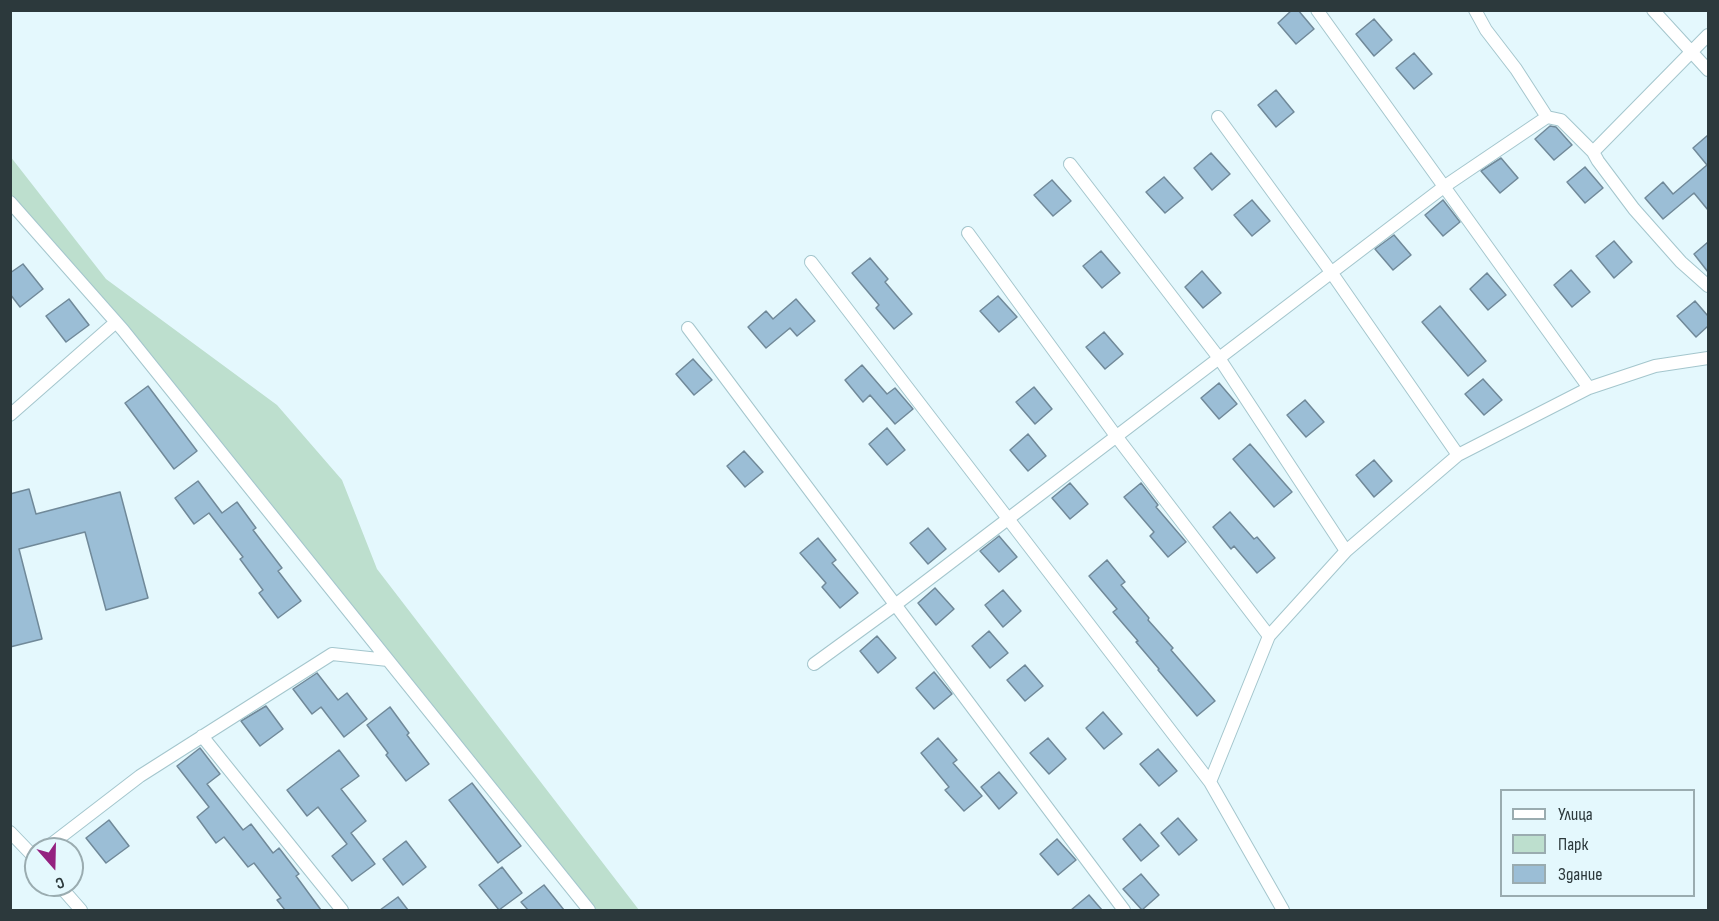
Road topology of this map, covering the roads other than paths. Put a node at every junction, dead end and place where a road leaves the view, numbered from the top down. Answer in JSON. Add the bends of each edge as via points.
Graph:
{"nodes":[{"id":1,"x":1317,"y":10,"type":"edge"},
{"id":2,"x":1474,"y":10,"type":"edge"},
{"id":3,"x":1653,"y":10,"type":"edge"},
{"id":4,"x":1708,"y":35,"type":"edge"},
{"id":5,"x":1691,"y":52,"type":"junction"},
{"id":6,"x":1708,"y":70,"type":"edge"},
{"id":7,"x":1218,"y":117,"type":"dead end"},
{"id":8,"x":1547,"y":117,"type":"junction"},
{"id":9,"x":1593,"y":152,"type":"junction"},
{"id":10,"x":1070,"y":164,"type":"dead end"},
{"id":11,"x":1445,"y":186,"type":"junction"},
{"id":12,"x":10,"y":202,"type":"edge"},
{"id":13,"x":968,"y":233,"type":"dead end"},
{"id":14,"x":811,"y":262,"type":"dead end"},
{"id":15,"x":1331,"y":272,"type":"junction"},
{"id":16,"x":1708,"y":286,"type":"edge"},
{"id":17,"x":116,"y":322,"type":"junction"},
{"id":18,"x":688,"y":328,"type":"dead end"},
{"id":19,"x":1219,"y":358,"type":"junction"},
{"id":20,"x":1708,"y":358,"type":"edge"},
{"id":21,"x":1589,"y":387,"type":"junction"},
{"id":22,"x":10,"y":415,"type":"edge"},
{"id":23,"x":1116,"y":436,"type":"junction"},
{"id":24,"x":1458,"y":455,"type":"junction"},
{"id":25,"x":1008,"y":518,"type":"junction"},
{"id":26,"x":1346,"y":551,"type":"junction"},
{"id":27,"x":895,"y":604,"type":"junction"},
{"id":28,"x":1269,"y":636,"type":"junction"},
{"id":29,"x":388,"y":660,"type":"junction"},
{"id":30,"x":814,"y":664,"type":"dead end"},
{"id":31,"x":201,"y":736,"type":"junction"},
{"id":32,"x":1210,"y":782,"type":"junction"},
{"id":33,"x":10,"y":832,"type":"edge"},
{"id":34,"x":61,"y":837,"type":"edge"},
{"id":35,"x":24,"y":845,"type":"edge"},
{"id":36,"x":69,"y":897,"type":"edge"},
{"id":37,"x":81,"y":910,"type":"edge"},
{"id":38,"x":342,"y":910,"type":"edge"},
{"id":39,"x":589,"y":910,"type":"edge"},
{"id":40,"x":1124,"y":910,"type":"edge"},
{"id":41,"x":1283,"y":910,"type":"edge"}],
"edges":[{"from":1,"to":11,"type":"street"},
{"from":2,"to":8,"type":"street"},
{"from":3,"to":5,"type":"street"},
{"from":4,"to":5,"type":"street"},
{"from":5,"to":6,"type":"street"},
{"from":5,"to":9,"type":"street"},
{"from":7,"to":15,"type":"street"},
{"from":8,"to":9,"type":"street","via":[[1561,120]]},
{"from":8,"to":11,"type":"street"},
{"from":9,"to":16,"type":"street","via":[[1634,209]]},
{"from":10,"to":19,"type":"street"},
{"from":11,"to":15,"type":"street"},
{"from":11,"to":21,"type":"street"},
{"from":12,"to":17,"type":"street"},
{"from":13,"to":23,"type":"street"},
{"from":14,"to":25,"type":"street"},
{"from":15,"to":19,"type":"street"},
{"from":15,"to":24,"type":"street"},
{"from":17,"to":22,"type":"street"},
{"from":17,"to":29,"type":"street"},
{"from":18,"to":27,"type":"street"},
{"from":19,"to":23,"type":"street"},
{"from":19,"to":26,"type":"street"},
{"from":20,"to":21,"type":"street","via":[[1655,366]]},
{"from":21,"to":24,"type":"street"},
{"from":23,"to":25,"type":"street"},
{"from":23,"to":28,"type":"street"},
{"from":24,"to":26,"type":"street"},
{"from":25,"to":27,"type":"street"},
{"from":25,"to":32,"type":"street"},
{"from":26,"to":28,"type":"street"},
{"from":27,"to":30,"type":"street"},
{"from":27,"to":40,"type":"street"},
{"from":28,"to":32,"type":"street"},
{"from":29,"to":31,"type":"street","via":[[332,654]]},
{"from":29,"to":39,"type":"street"},
{"from":31,"to":34,"type":"street","via":[[140,776]]},
{"from":31,"to":38,"type":"street"},
{"from":32,"to":41,"type":"street"},
{"from":33,"to":35,"type":"street"},
{"from":36,"to":37,"type":"street"}]}
